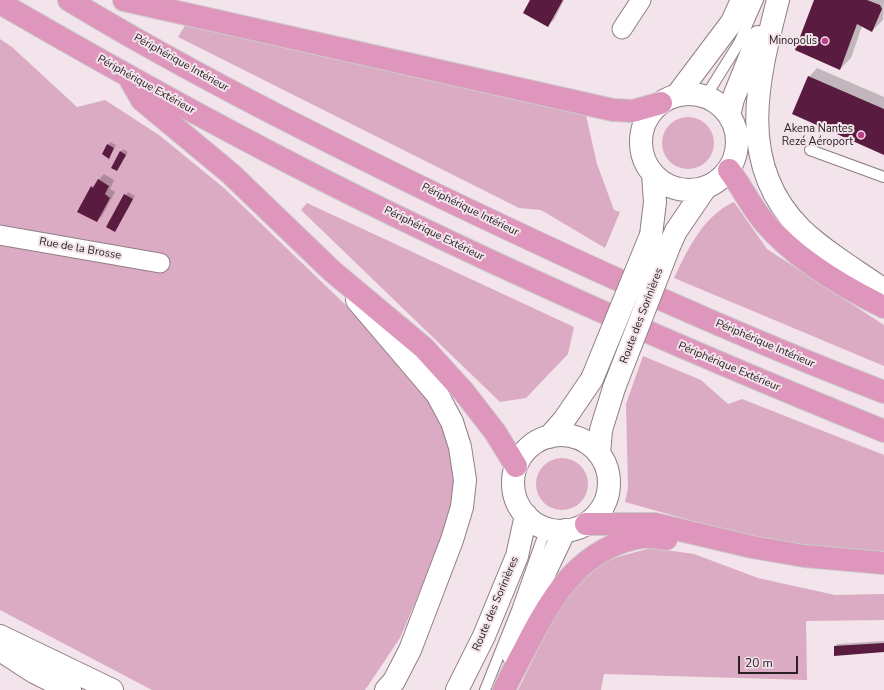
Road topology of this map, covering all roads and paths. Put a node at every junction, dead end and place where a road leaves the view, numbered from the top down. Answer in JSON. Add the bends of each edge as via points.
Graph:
{"nodes":[{"id":1,"x":69,"y":0,"type":"edge"},
{"id":2,"x":124,"y":0,"type":"edge"},
{"id":3,"x":641,"y":0,"type":"edge"},
{"id":4,"x":742,"y":0,"type":"edge"},
{"id":5,"x":758,"y":0,"type":"edge"},
{"id":6,"x":774,"y":0,"type":"edge"},
{"id":7,"x":778,"y":0,"type":"edge"},
{"id":8,"x":0,"y":3,"type":"edge"},
{"id":9,"x":622,"y":29,"type":"dead end"},
{"id":10,"x":128,"y":76,"type":"junction"},
{"id":11,"x":706,"y":96,"type":"junction"},
{"id":12,"x":669,"y":99,"type":"junction"},
{"id":13,"x":729,"y":114,"type":"junction"},
{"id":14,"x":810,"y":150,"type":"dead end"},
{"id":15,"x":729,"y":170,"type":"junction"},
{"id":16,"x":653,"y":174,"type":"junction"},
{"id":17,"x":884,"y":178,"type":"edge"},
{"id":18,"x":706,"y":187,"type":"junction"},
{"id":19,"x":0,"y":235,"type":"edge"},
{"id":20,"x":660,"y":240,"type":"junction"},
{"id":21,"x":160,"y":263,"type":"dead end"},
{"id":22,"x":332,"y":271,"type":"junction"},
{"id":23,"x":630,"y":285,"type":"junction"},
{"id":24,"x":884,"y":290,"type":"edge"},
{"id":25,"x":884,"y":306,"type":"edge"},
{"id":26,"x":884,"y":392,"type":"edge"},
{"id":27,"x":884,"y":431,"type":"edge"},
{"id":28,"x":549,"y":437,"type":"junction"},
{"id":29,"x":599,"y":454,"type":"junction"},
{"id":30,"x":516,"y":466,"type":"junction"},
{"id":31,"x":526,"y":516,"type":"junction"},
{"id":32,"x":586,"y":524,"type":"junction"},
{"id":33,"x":555,"y":529,"type":"junction"},
{"id":34,"x":717,"y":539,"type":"junction"},
{"id":35,"x":884,"y":563,"type":"edge"},
{"id":36,"x":0,"y":636,"type":"edge"},
{"id":37,"x":0,"y":650,"type":"edge"},
{"id":38,"x":70,"y":690,"type":"edge"},
{"id":39,"x":91,"y":690,"type":"edge"},
{"id":40,"x":112,"y":690,"type":"edge"},
{"id":41,"x":386,"y":690,"type":"edge"},
{"id":42,"x":457,"y":690,"type":"edge"},
{"id":43,"x":485,"y":690,"type":"edge"},
{"id":44,"x":503,"y":690,"type":"edge"}],
"edges":[{"from":1,"to":23,"type":"highway","name":"Périphérique Intérieur","via":[[284,119],[514,232]]},
{"from":2,"to":12,"type":"highway","via":[[613,110],[633,111]]},
{"from":3,"to":9,"type":"street"},
{"from":4,"to":12,"type":"main road","via":[[732,22]]},
{"from":5,"to":11,"type":"lane","via":[[739,42]]},
{"from":6,"to":13,"type":"main road","via":[[733,98]]},
{"from":7,"to":24,"type":"main road","via":[[758,85],[756,119],[759,152],[765,174],[783,208],[801,229],[836,258]]},
{"from":8,"to":10,"type":"highway","name":"Périphérique Extérieur"},
{"from":10,"to":22,"type":"highway","via":[[142,100],[231,174]]},
{"from":10,"to":27,"type":"highway","name":"Périphérique Extérieur","via":[[294,165],[462,248],[680,347]]},
{"from":11,"to":12,"type":"main road","via":[[694,94]]},
{"from":11,"to":13,"type":"main road","via":[[720,104]]},
{"from":12,"to":16,"type":"main road","via":[[646,120],[640,143],[646,165]]},
{"from":13,"to":15,"type":"main road","via":[[735,125],[738,148]]},
{"from":14,"to":17,"type":"lane"},
{"from":15,"to":18,"type":"main road","via":[[719,180]]},
{"from":15,"to":25,"type":"highway","via":[[764,222],[778,237],[806,260]]},
{"from":16,"to":18,"type":"main road","via":[[664,183],[678,189]]},
{"from":16,"to":20,"type":"main road","name":"Route des Sorinières"},
{"from":18,"to":20,"type":"main road","name":"Route des Sorinières","via":[[676,231]]},
{"from":19,"to":21,"type":"street","name":"Rue de la Brosse"},
{"from":20,"to":23,"type":"main road","name":"Route des Sorinières","bridge":true},
{"from":20,"to":29,"type":"main road","name":"Route des Sorinières","bridge":true,"via":[[602,430]]},
{"from":22,"to":30,"type":"highway","via":[[424,348],[464,392],[495,432]]},
{"from":22,"to":41,"type":"main road","via":[[437,394],[452,422],[460,447],[465,480],[462,507],[452,540],[410,650],[394,681]]},
{"from":23,"to":26,"type":"highway","name":"Périphérique Intérieur","via":[[769,346]]},
{"from":23,"to":28,"type":"main road","name":"Route des Sorinières","bridge":true,"via":[[592,379]]},
{"from":28,"to":29,"type":"main road","via":[[574,437],[592,446]]},
{"from":28,"to":30,"type":"main road","via":[[531,446]]},
{"from":29,"to":32,"type":"main road","via":[[609,478],[608,492],[604,505]]},
{"from":30,"to":31,"type":"main road","via":[[514,492]]},
{"from":31,"to":33,"type":"main road"},
{"from":31,"to":42,"type":"main road","name":"Route des Sorinières","via":[[517,556],[484,636]]},
{"from":32,"to":33,"type":"main road"},
{"from":32,"to":34,"type":"highway","via":[[655,524]]},
{"from":33,"to":43,"type":"lane","via":[[517,610]]},
{"from":33,"to":44,"type":"main road","via":[[544,574],[507,672]]},
{"from":34,"to":35,"type":"highway","via":[[804,556]]},
{"from":34,"to":44,"type":"highway","via":[[692,542],[643,536],[598,553],[576,570],[552,598]]},
{"from":36,"to":39,"type":"main road"},
{"from":36,"to":40,"type":"main road"},
{"from":37,"to":38,"type":"main road","via":[[34,672]]}]}
